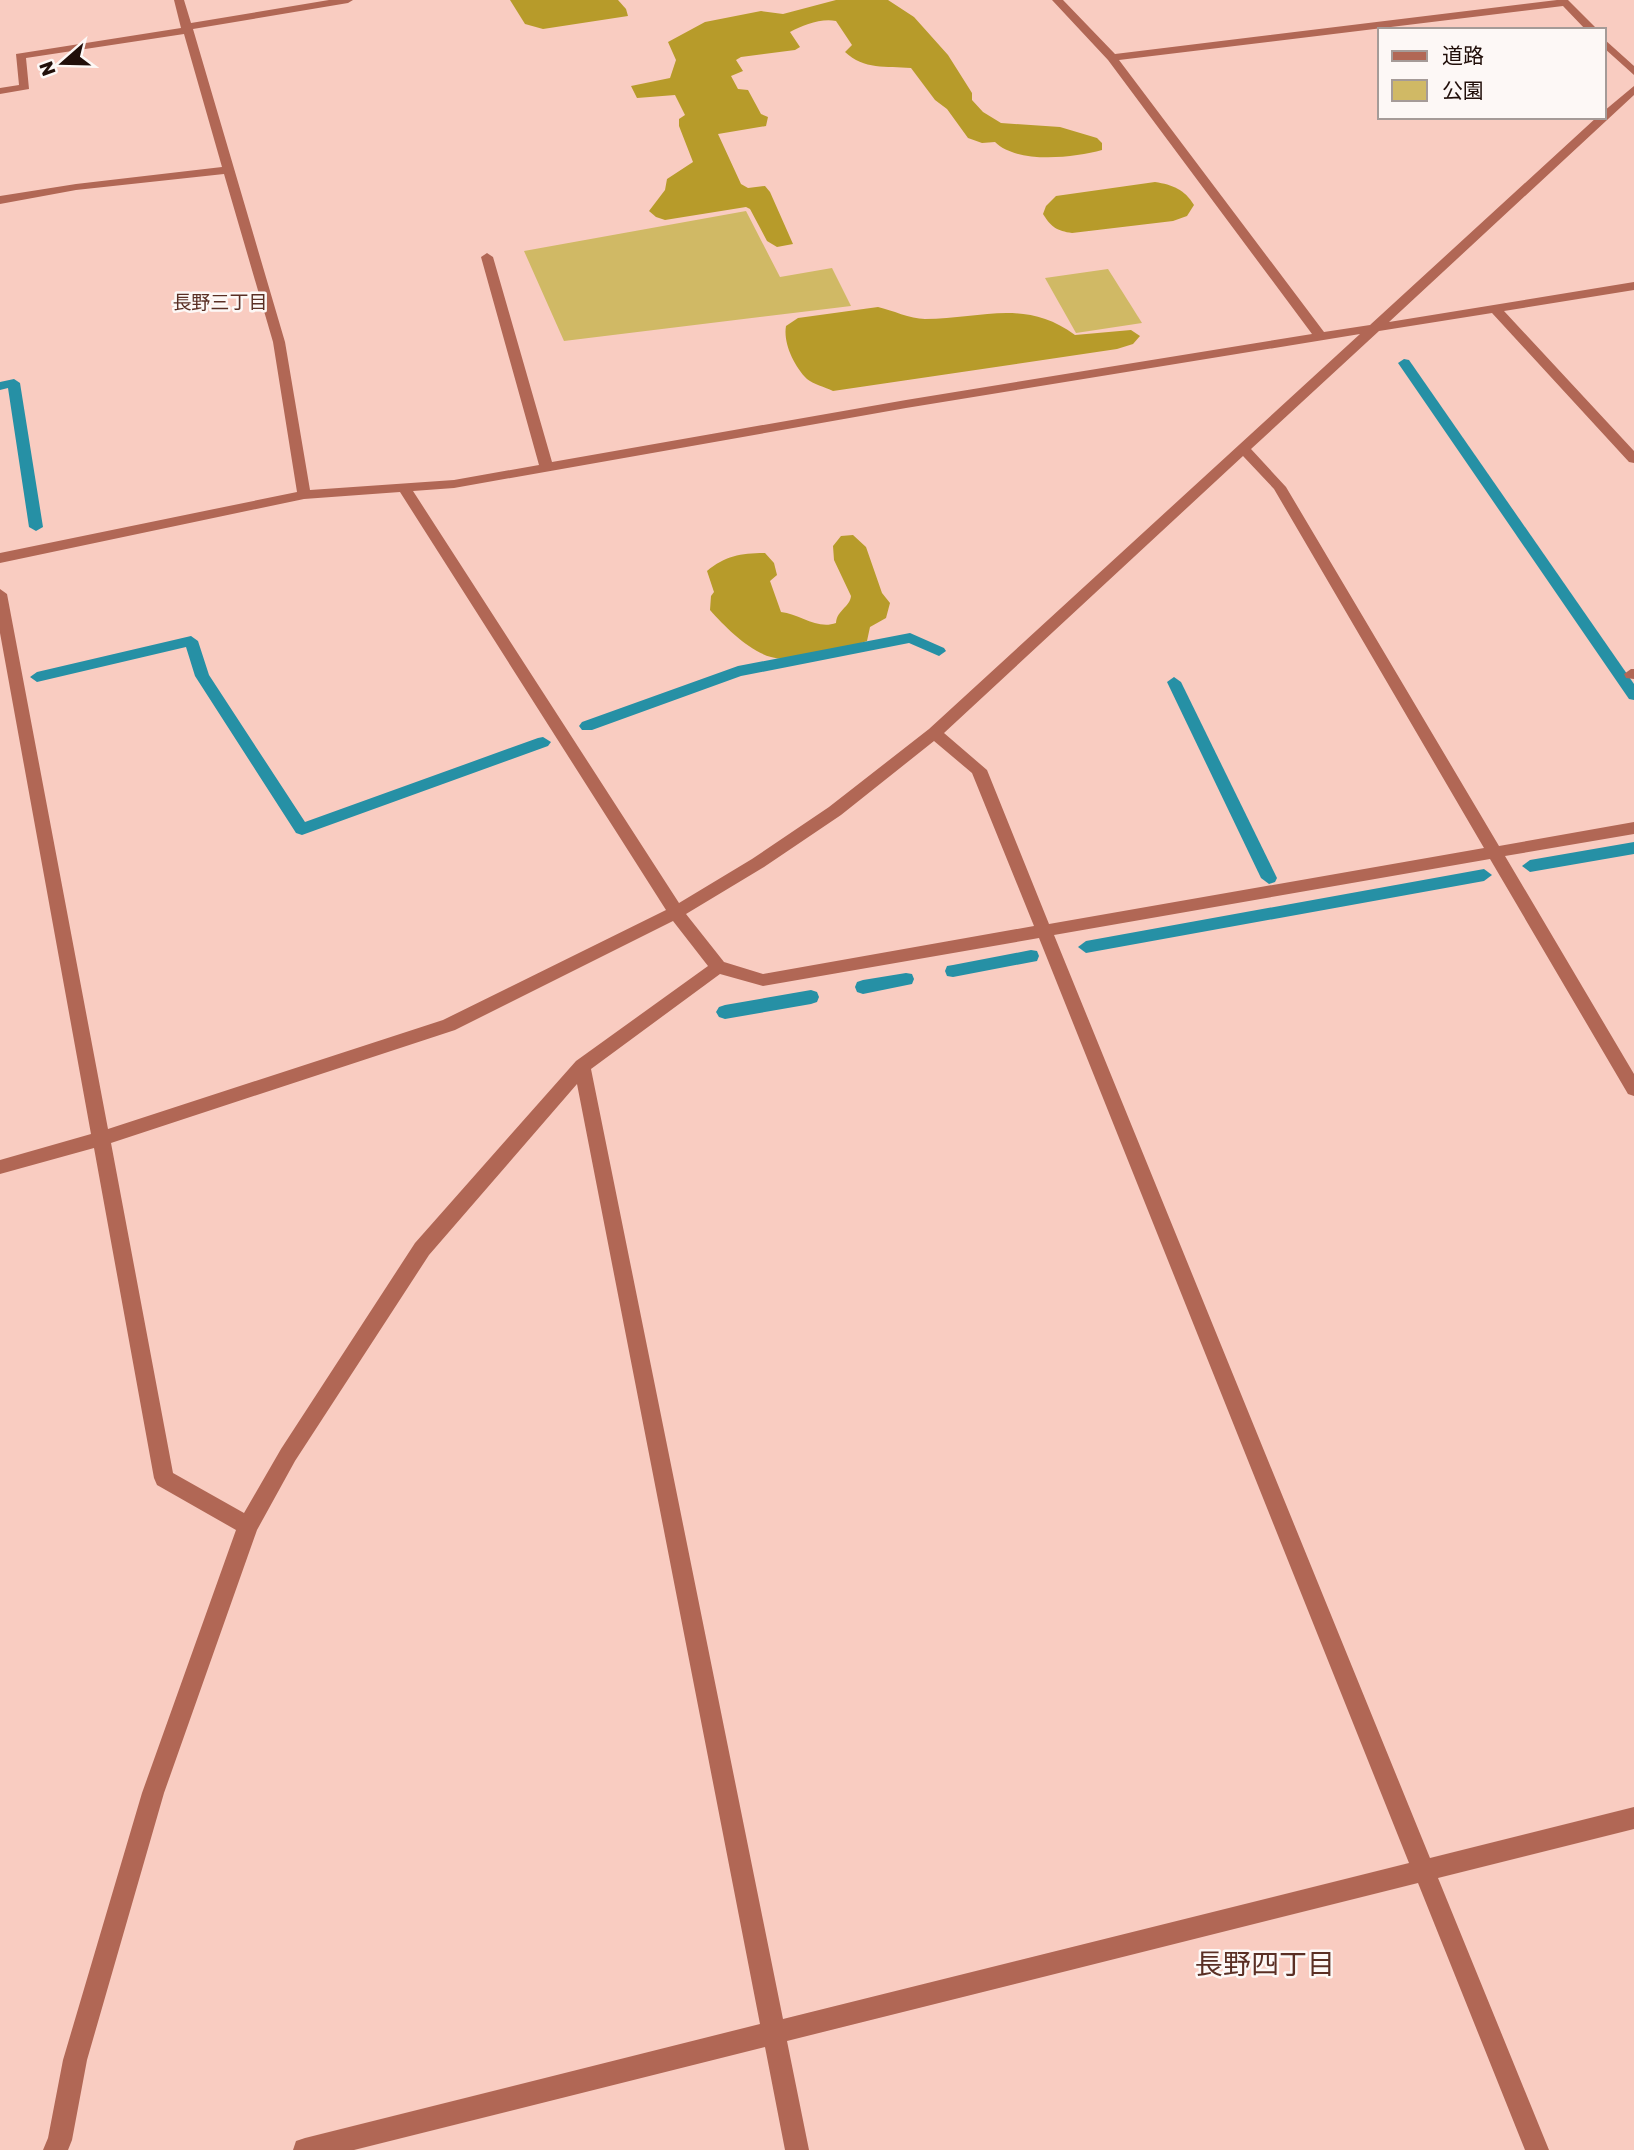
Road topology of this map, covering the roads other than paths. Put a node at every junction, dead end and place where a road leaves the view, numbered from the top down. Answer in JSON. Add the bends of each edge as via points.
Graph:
{"nodes":[{"id":1,"x":179,"y":0,"type":"edge"},
{"id":2,"x":348,"y":0,"type":"edge"},
{"id":3,"x":1057,"y":0,"type":"edge"},
{"id":4,"x":1564,"y":1,"type":"edge"},
{"id":5,"x":1590,"y":28,"type":"edge"},
{"id":6,"x":187,"y":29,"type":"junction"},
{"id":7,"x":1606,"y":44,"type":"edge"},
{"id":8,"x":1112,"y":58,"type":"junction"},
{"id":9,"x":1634,"y":72,"type":"edge"},
{"id":10,"x":1634,"y":89,"type":"edge"},
{"id":11,"x":0,"y":91,"type":"edge"},
{"id":12,"x":1606,"y":115,"type":"edge"},
{"id":13,"x":1602,"y":119,"type":"edge"},
{"id":14,"x":228,"y":170,"type":"junction"},
{"id":15,"x":0,"y":200,"type":"edge"},
{"id":16,"x":487,"y":257,"type":"dead end"},
{"id":17,"x":1634,"y":286,"type":"edge"},
{"id":18,"x":1494,"y":308,"type":"junction"},
{"id":19,"x":1374,"y":327,"type":"junction"},
{"id":20,"x":1320,"y":336,"type":"junction"},
{"id":21,"x":1243,"y":447,"type":"junction"},
{"id":22,"x":1634,"y":459,"type":"edge"},
{"id":23,"x":547,"y":468,"type":"junction"},
{"id":24,"x":405,"y":489,"type":"junction"},
{"id":25,"x":304,"y":495,"type":"junction"},
{"id":26,"x":0,"y":558,"type":"edge"},
{"id":27,"x":0,"y":594,"type":"edge"},
{"id":28,"x":934,"y":733,"type":"junction"},
{"id":29,"x":1634,"y":828,"type":"edge"},
{"id":30,"x":1494,"y":852,"type":"junction"},
{"id":31,"x":676,"y":912,"type":"junction"},
{"id":32,"x":1044,"y":931,"type":"junction"},
{"id":33,"x":718,"y":967,"type":"junction"},
{"id":34,"x":582,"y":1066,"type":"junction"},
{"id":35,"x":1634,"y":1089,"type":"edge"},
{"id":36,"x":100,"y":1139,"type":"junction"},
{"id":37,"x":0,"y":1167,"type":"edge"},
{"id":38,"x":248,"y":1527,"type":"junction"},
{"id":39,"x":1634,"y":1818,"type":"edge"},
{"id":40,"x":1426,"y":1871,"type":"junction"},
{"id":41,"x":774,"y":2033,"type":"junction"},
{"id":42,"x":55,"y":2150,"type":"edge"},
{"id":43,"x":305,"y":2150,"type":"edge"},
{"id":44,"x":797,"y":2150,"type":"edge"},
{"id":45,"x":1537,"y":2150,"type":"edge"}],
"edges":[{"from":1,"to":6,"type":"street"},
{"from":2,"to":6,"type":"street"},
{"from":3,"to":8,"type":"street"},
{"from":4,"to":5,"type":"street"},
{"from":4,"to":8,"type":"street"},
{"from":6,"to":11,"type":"street","via":[[20,56],[25,87]]},
{"from":6,"to":14,"type":"street"},
{"from":7,"to":9,"type":"street"},
{"from":8,"to":20,"type":"street"},
{"from":10,"to":12,"type":"street"},
{"from":13,"to":19,"type":"street"},
{"from":14,"to":15,"type":"street"},
{"from":14,"to":25,"type":"street","via":[[279,342]]},
{"from":16,"to":23,"type":"street"},
{"from":17,"to":18,"type":"street"},
{"from":18,"to":19,"type":"street"},
{"from":18,"to":22,"type":"street"},
{"from":19,"to":20,"type":"street"},
{"from":19,"to":21,"type":"street"},
{"from":20,"to":23,"type":"street"},
{"from":21,"to":28,"type":"street"},
{"from":21,"to":30,"type":"street","via":[[1279,487]]},
{"from":23,"to":24,"type":"street"},
{"from":24,"to":25,"type":"street"},
{"from":24,"to":31,"type":"street"},
{"from":25,"to":26,"type":"street"},
{"from":27,"to":36,"type":"street"},
{"from":28,"to":31,"type":"street","via":[[835,811]]},
{"from":28,"to":32,"type":"street","via":[[979,771]]},
{"from":29,"to":30,"type":"street"},
{"from":30,"to":32,"type":"street"},
{"from":30,"to":35,"type":"street"},
{"from":31,"to":33,"type":"street"},
{"from":31,"to":36,"type":"street","via":[[449,1025]]},
{"from":32,"to":33,"type":"street","via":[[763,980]]},
{"from":32,"to":40,"type":"street"},
{"from":33,"to":34,"type":"street"},
{"from":34,"to":38,"type":"street","via":[[422,1249],[288,1455]]},
{"from":34,"to":41,"type":"street"},
{"from":36,"to":37,"type":"street"},
{"from":36,"to":38,"type":"street","via":[[164,1478]]},
{"from":38,"to":42,"type":"street","via":[[153,1793],[75,2060]]},
{"from":39,"to":40,"type":"street"},
{"from":40,"to":41,"type":"street"},
{"from":40,"to":45,"type":"street"},
{"from":41,"to":43,"type":"street"},
{"from":41,"to":44,"type":"street"}]}
